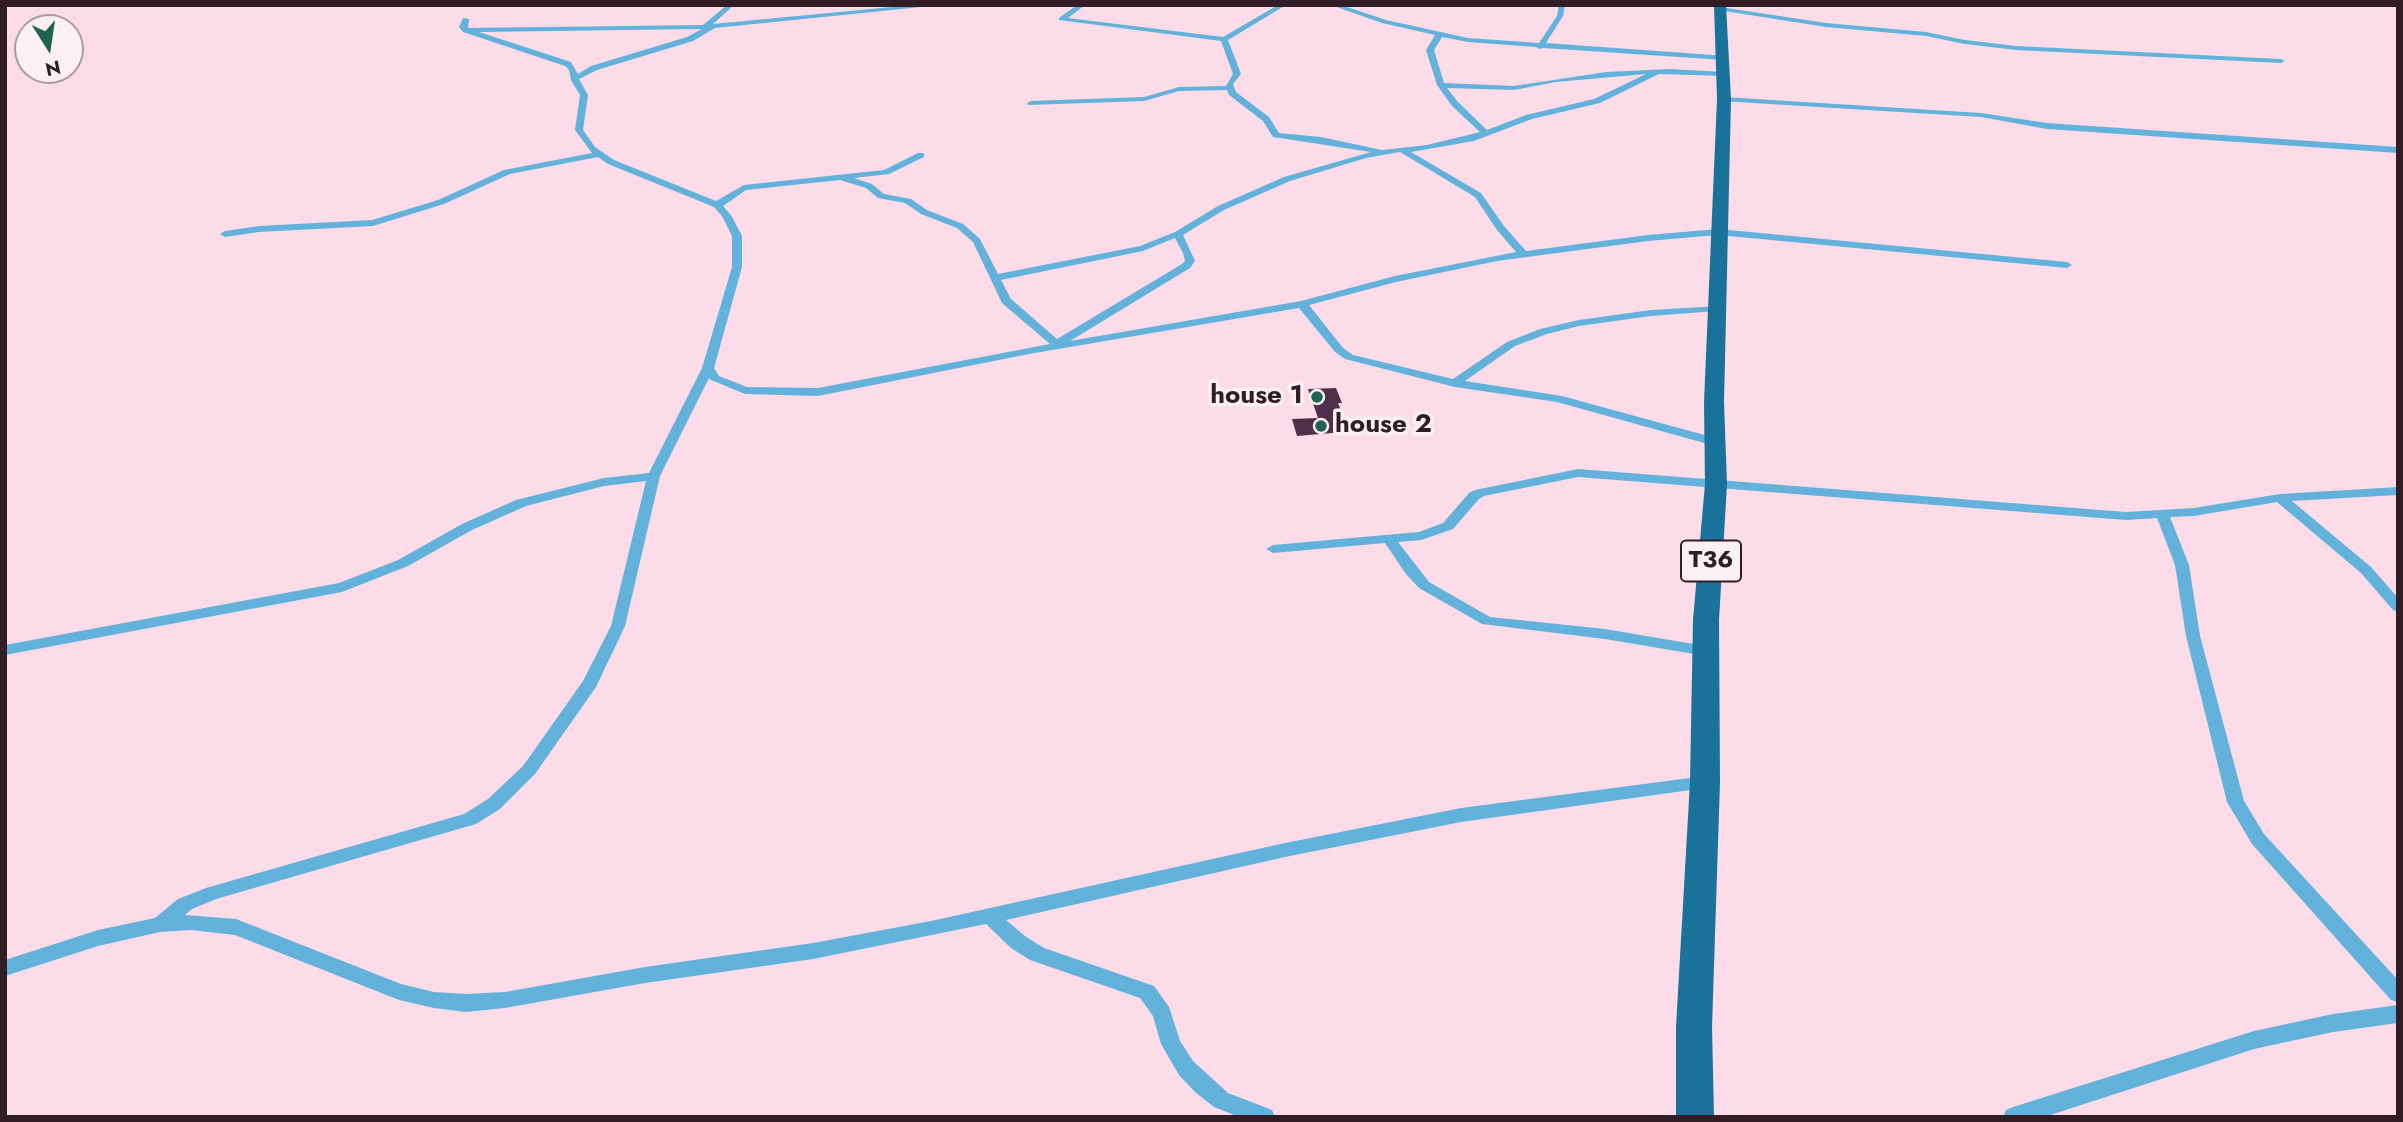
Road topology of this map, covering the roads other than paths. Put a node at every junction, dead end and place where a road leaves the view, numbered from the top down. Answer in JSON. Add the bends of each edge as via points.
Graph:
{"nodes":[{"id":1,"x":731,"y":5,"type":"edge"},
{"id":2,"x":938,"y":5,"type":"edge"},
{"id":3,"x":956,"y":5,"type":"edge"},
{"id":4,"x":982,"y":5,"type":"edge"},
{"id":5,"x":1082,"y":5,"type":"edge"},
{"id":6,"x":1267,"y":5,"type":"edge"},
{"id":7,"x":1334,"y":5,"type":"edge"},
{"id":8,"x":1562,"y":5,"type":"edge"},
{"id":9,"x":1281,"y":6,"type":"edge"},
{"id":10,"x":1720,"y":7,"type":"edge"},
{"id":11,"x":708,"y":27,"type":"junction"},
{"id":12,"x":1439,"y":35,"type":"junction"},
{"id":13,"x":1224,"y":39,"type":"junction"},
{"id":14,"x":1540,"y":47,"type":"junction"},
{"id":15,"x":2281,"y":61,"type":"dead end"},
{"id":16,"x":571,"y":66,"type":"junction"},
{"id":17,"x":1724,"y":66,"type":"junction"},
{"id":18,"x":594,"y":68,"type":"junction"},
{"id":19,"x":1657,"y":72,"type":"junction"},
{"id":20,"x":575,"y":78,"type":"junction"},
{"id":21,"x":1441,"y":85,"type":"junction"},
{"id":22,"x":1230,"y":88,"type":"junction"},
{"id":23,"x":1724,"y":99,"type":"junction"},
{"id":24,"x":1031,"y":103,"type":"dead end"},
{"id":25,"x":1487,"y":134,"type":"junction"},
{"id":26,"x":1401,"y":150,"type":"junction"},
{"id":27,"x":2398,"y":150,"type":"edge"},
{"id":28,"x":1383,"y":152,"type":"junction"},
{"id":29,"x":599,"y":154,"type":"junction"},
{"id":30,"x":921,"y":155,"type":"dead end"},
{"id":31,"x":838,"y":176,"type":"junction"},
{"id":32,"x":717,"y":205,"type":"junction"},
{"id":33,"x":1718,"y":232,"type":"junction"},
{"id":34,"x":225,"y":234,"type":"dead end"},
{"id":35,"x":1178,"y":234,"type":"junction"},
{"id":36,"x":1523,"y":254,"type":"junction"},
{"id":37,"x":2067,"y":265,"type":"dead end"},
{"id":38,"x":996,"y":278,"type":"junction"},
{"id":39,"x":1302,"y":304,"type":"junction"},
{"id":40,"x":1716,"y":308,"type":"junction"},
{"id":41,"x":1054,"y":346,"type":"junction"},
{"id":42,"x":708,"y":368,"type":"junction"},
{"id":43,"x":1455,"y":383,"type":"junction"},
{"id":44,"x":1715,"y":442,"type":"junction"},
{"id":45,"x":654,"y":476,"type":"junction"},
{"id":46,"x":1716,"y":484,"type":"junction"},
{"id":47,"x":2398,"y":491,"type":"edge"},
{"id":48,"x":2280,"y":498,"type":"junction"},
{"id":49,"x":2162,"y":515,"type":"junction"},
{"id":50,"x":1389,"y":539,"type":"junction"},
{"id":51,"x":1273,"y":549,"type":"dead end"},
{"id":52,"x":2398,"y":607,"type":"edge"},
{"id":53,"x":5,"y":650,"type":"edge"},
{"id":54,"x":1706,"y":651,"type":"junction"},
{"id":55,"x":1705,"y":782,"type":"junction"},
{"id":56,"x":989,"y":916,"type":"junction"},
{"id":57,"x":160,"y":924,"type":"junction"},
{"id":58,"x":5,"y":968,"type":"edge"},
{"id":59,"x":2398,"y":994,"type":"edge"},
{"id":60,"x":2398,"y":1014,"type":"edge"},
{"id":61,"x":1265,"y":1117,"type":"edge"},
{"id":62,"x":1695,"y":1117,"type":"edge"},
{"id":63,"x":2013,"y":1117,"type":"edge"}],
"edges":[{"from":1,"to":11,"type":"street"},
{"from":2,"to":11,"type":"street"},
{"from":3,"to":4,"type":"street"},
{"from":5,"to":13,"type":"street","via":[[1061,19]]},
{"from":6,"to":9,"type":"street"},
{"from":7,"to":12,"type":"street"},
{"from":8,"to":14,"type":"street"},
{"from":9,"to":13,"type":"street"},
{"from":10,"to":15,"type":"street","via":[[2016,48]]},
{"from":10,"to":17,"type":"highway","number":"T36"},
{"from":11,"to":16,"type":"street","via":[[466,25]]},
{"from":11,"to":18,"type":"street","via":[[690,39]]},
{"from":12,"to":14,"type":"street"},
{"from":12,"to":21,"type":"street","via":[[1430,50]]},
{"from":13,"to":22,"type":"street","via":[[1237,74]]},
{"from":14,"to":17,"type":"street"},
{"from":16,"to":18,"type":"street"},
{"from":16,"to":20,"type":"street"},
{"from":17,"to":19,"type":"street"},
{"from":17,"to":23,"type":"highway","number":"T36"},
{"from":18,"to":20,"type":"street"},
{"from":19,"to":21,"type":"street","via":[[1514,88]]},
{"from":19,"to":25,"type":"street","via":[[1597,101],[1529,117]]},
{"from":20,"to":29,"type":"street","via":[[585,102],[579,130]]},
{"from":21,"to":25,"type":"street"},
{"from":22,"to":24,"type":"street","via":[[1179,89],[1144,99]]},
{"from":22,"to":28,"type":"street","via":[[1266,119],[1276,135]]},
{"from":23,"to":27,"type":"street"},
{"from":23,"to":33,"type":"highway","number":"T36"},
{"from":25,"to":26,"type":"street"},
{"from":26,"to":28,"type":"street"},
{"from":26,"to":36,"type":"street","via":[[1478,195]]},
{"from":28,"to":35,"type":"street","via":[[1287,179],[1221,208]]},
{"from":29,"to":32,"type":"street"},
{"from":29,"to":34,"type":"street","via":[[507,172],[441,202],[373,223]]},
{"from":30,"to":31,"type":"street","via":[[894,170]]},
{"from":31,"to":32,"type":"street","via":[[744,188]]},
{"from":31,"to":38,"type":"street","via":[[960,226],[977,241]]},
{"from":32,"to":42,"type":"street","via":[[733,226],[739,248]]},
{"from":33,"to":36,"type":"street"},
{"from":33,"to":37,"type":"street"},
{"from":33,"to":40,"type":"highway","number":"T36"},
{"from":35,"to":38,"type":"street","via":[[1125,253]]},
{"from":35,"to":41,"type":"street","via":[[1188,253],[1186,266]]},
{"from":36,"to":39,"type":"street","via":[[1395,279]]},
{"from":38,"to":41,"type":"street","via":[[1006,301]]},
{"from":39,"to":41,"type":"street"},
{"from":39,"to":43,"type":"street","via":[[1343,354]]},
{"from":40,"to":43,"type":"street","via":[[1651,313],[1544,331],[1511,344]]},
{"from":40,"to":44,"type":"highway","number":"T36"},
{"from":41,"to":42,"type":"street","via":[[818,393],[745,390],[715,378]]},
{"from":42,"to":45,"type":"street"},
{"from":43,"to":44,"type":"street","via":[[1542,396]]},
{"from":44,"to":46,"type":"highway","number":"T36"},
{"from":45,"to":53,"type":"street","via":[[604,482],[521,503],[403,563],[342,587]]},
{"from":45,"to":57,"type":"street","via":[[618,626],[590,684],[529,770],[494,804],[470,819],[423,834],[212,893],[185,904]]},
{"from":46,"to":49,"type":"street","via":[[2055,512]]},
{"from":46,"to":50,"type":"street","via":[[1566,474],[1480,493],[1439,531]]},
{"from":46,"to":54,"type":"highway","number":"T36"},
{"from":47,"to":48,"type":"street"},
{"from":48,"to":49,"type":"street"},
{"from":48,"to":52,"type":"street","via":[[2366,570]]},
{"from":49,"to":59,"type":"street","via":[[2182,565],[2193,636],[2236,802],[2258,839]]},
{"from":50,"to":51,"type":"street"},
{"from":50,"to":54,"type":"street","via":[[1424,585],[1487,621]]},
{"from":54,"to":55,"type":"highway","number":"T36"},
{"from":55,"to":56,"type":"street","via":[[1461,815]]},
{"from":55,"to":62,"type":"highway","number":"T36","via":[[1694,1027]]},
{"from":56,"to":57,"type":"street","via":[[813,951],[466,1003],[400,992],[236,927]]},
{"from":56,"to":61,"type":"street","via":[[1037,954],[1147,992],[1162,1013],[1171,1044],[1202,1085],[1222,1100]]},
{"from":57,"to":58,"type":"street"},
{"from":60,"to":63,"type":"street","via":[[2254,1040]]}]}
